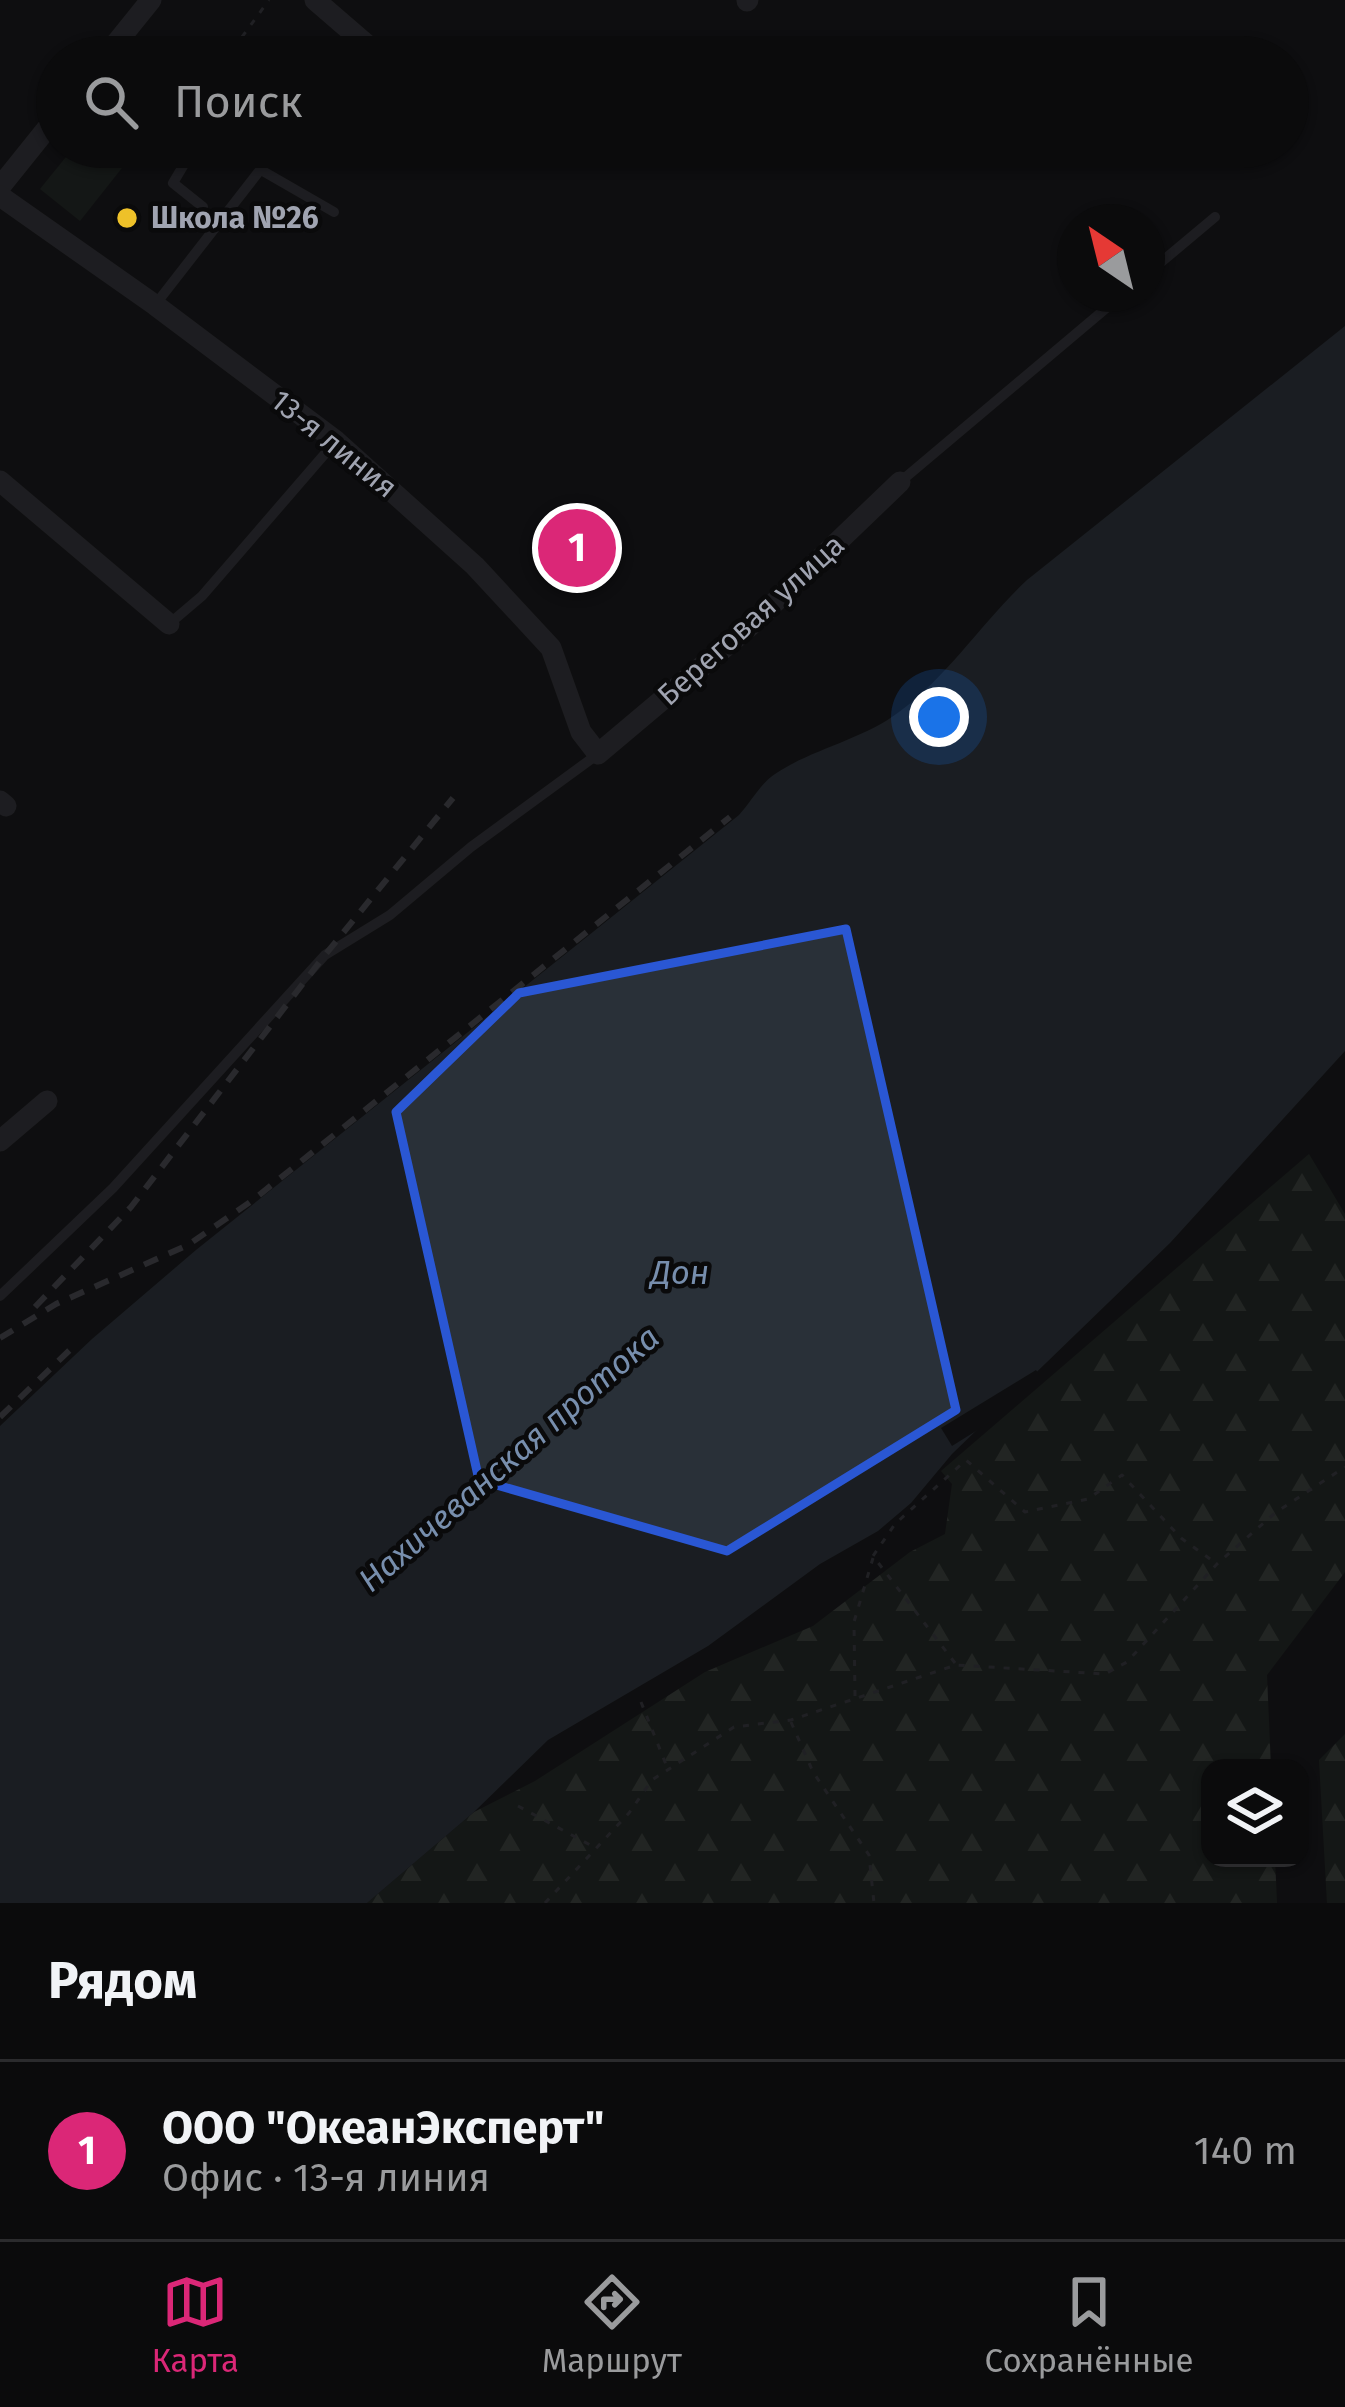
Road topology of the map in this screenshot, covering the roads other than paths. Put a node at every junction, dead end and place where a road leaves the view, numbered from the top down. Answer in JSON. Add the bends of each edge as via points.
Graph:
{"nodes":[{"id":1,"x":151,"y":0,"type":"edge"},
{"id":2,"x":315,"y":0,"type":"edge"},
{"id":3,"x":122,"y":36,"type":"edge"},
{"id":4,"x":345,"y":36,"type":"edge"},
{"id":5,"x":36,"y":142,"type":"edge"},
{"id":6,"x":183,"y":168,"type":"edge"},
{"id":7,"x":261,"y":170,"type":"joint"},
{"id":8,"x":0,"y":187,"type":"edge"},
{"id":9,"x":0,"y":196,"type":"edge"},
{"id":10,"x":203,"y":208,"type":"dead end"},
{"id":11,"x":334,"y":212,"type":"dead end"},
{"id":12,"x":1215,"y":217,"type":"dead end"},
{"id":13,"x":1165,"y":259,"type":"edge"},
{"id":14,"x":154,"y":305,"type":"junction"},
{"id":15,"x":1103,"y":312,"type":"edge"},
{"id":16,"x":336,"y":441,"type":"junction"},
{"id":17,"x":0,"y":481,"type":"edge"},
{"id":18,"x":900,"y":482,"type":"joint"},
{"id":19,"x":169,"y":624,"type":"joint"},
{"id":20,"x":598,"y":754,"type":"junction"},
{"id":21,"x":47,"y":1101,"type":"dead end"},
{"id":22,"x":0,"y":1141,"type":"edge"},
{"id":23,"x":0,"y":1296,"type":"edge"}],
"edges":[{"from":1,"to":3,"type":"street"},
{"from":2,"to":4,"type":"street"},
{"from":5,"to":8,"type":"street"},
{"from":6,"to":10,"type":"lane","via":[[173,183]]},
{"from":7,"to":11,"type":"lane"},
{"from":7,"to":14,"type":"lane"},
{"from":9,"to":14,"type":"street","name":"13-я линия"},
{"from":12,"to":13,"type":"lane"},
{"from":14,"to":16,"type":"street","name":"13-я линия"},
{"from":15,"to":18,"type":"lane"},
{"from":16,"to":19,"type":"lane"},
{"from":16,"to":20,"type":"street","name":"13-я линия","via":[[475,566],[551,648],[581,732]]},
{"from":17,"to":19,"type":"street"},
{"from":18,"to":20,"type":"street","name":"Береговая улица","via":[[750,626]]},
{"from":20,"to":23,"type":"lane","via":[[390,915],[325,955],[113,1188]]},
{"from":21,"to":22,"type":"street"}]}
